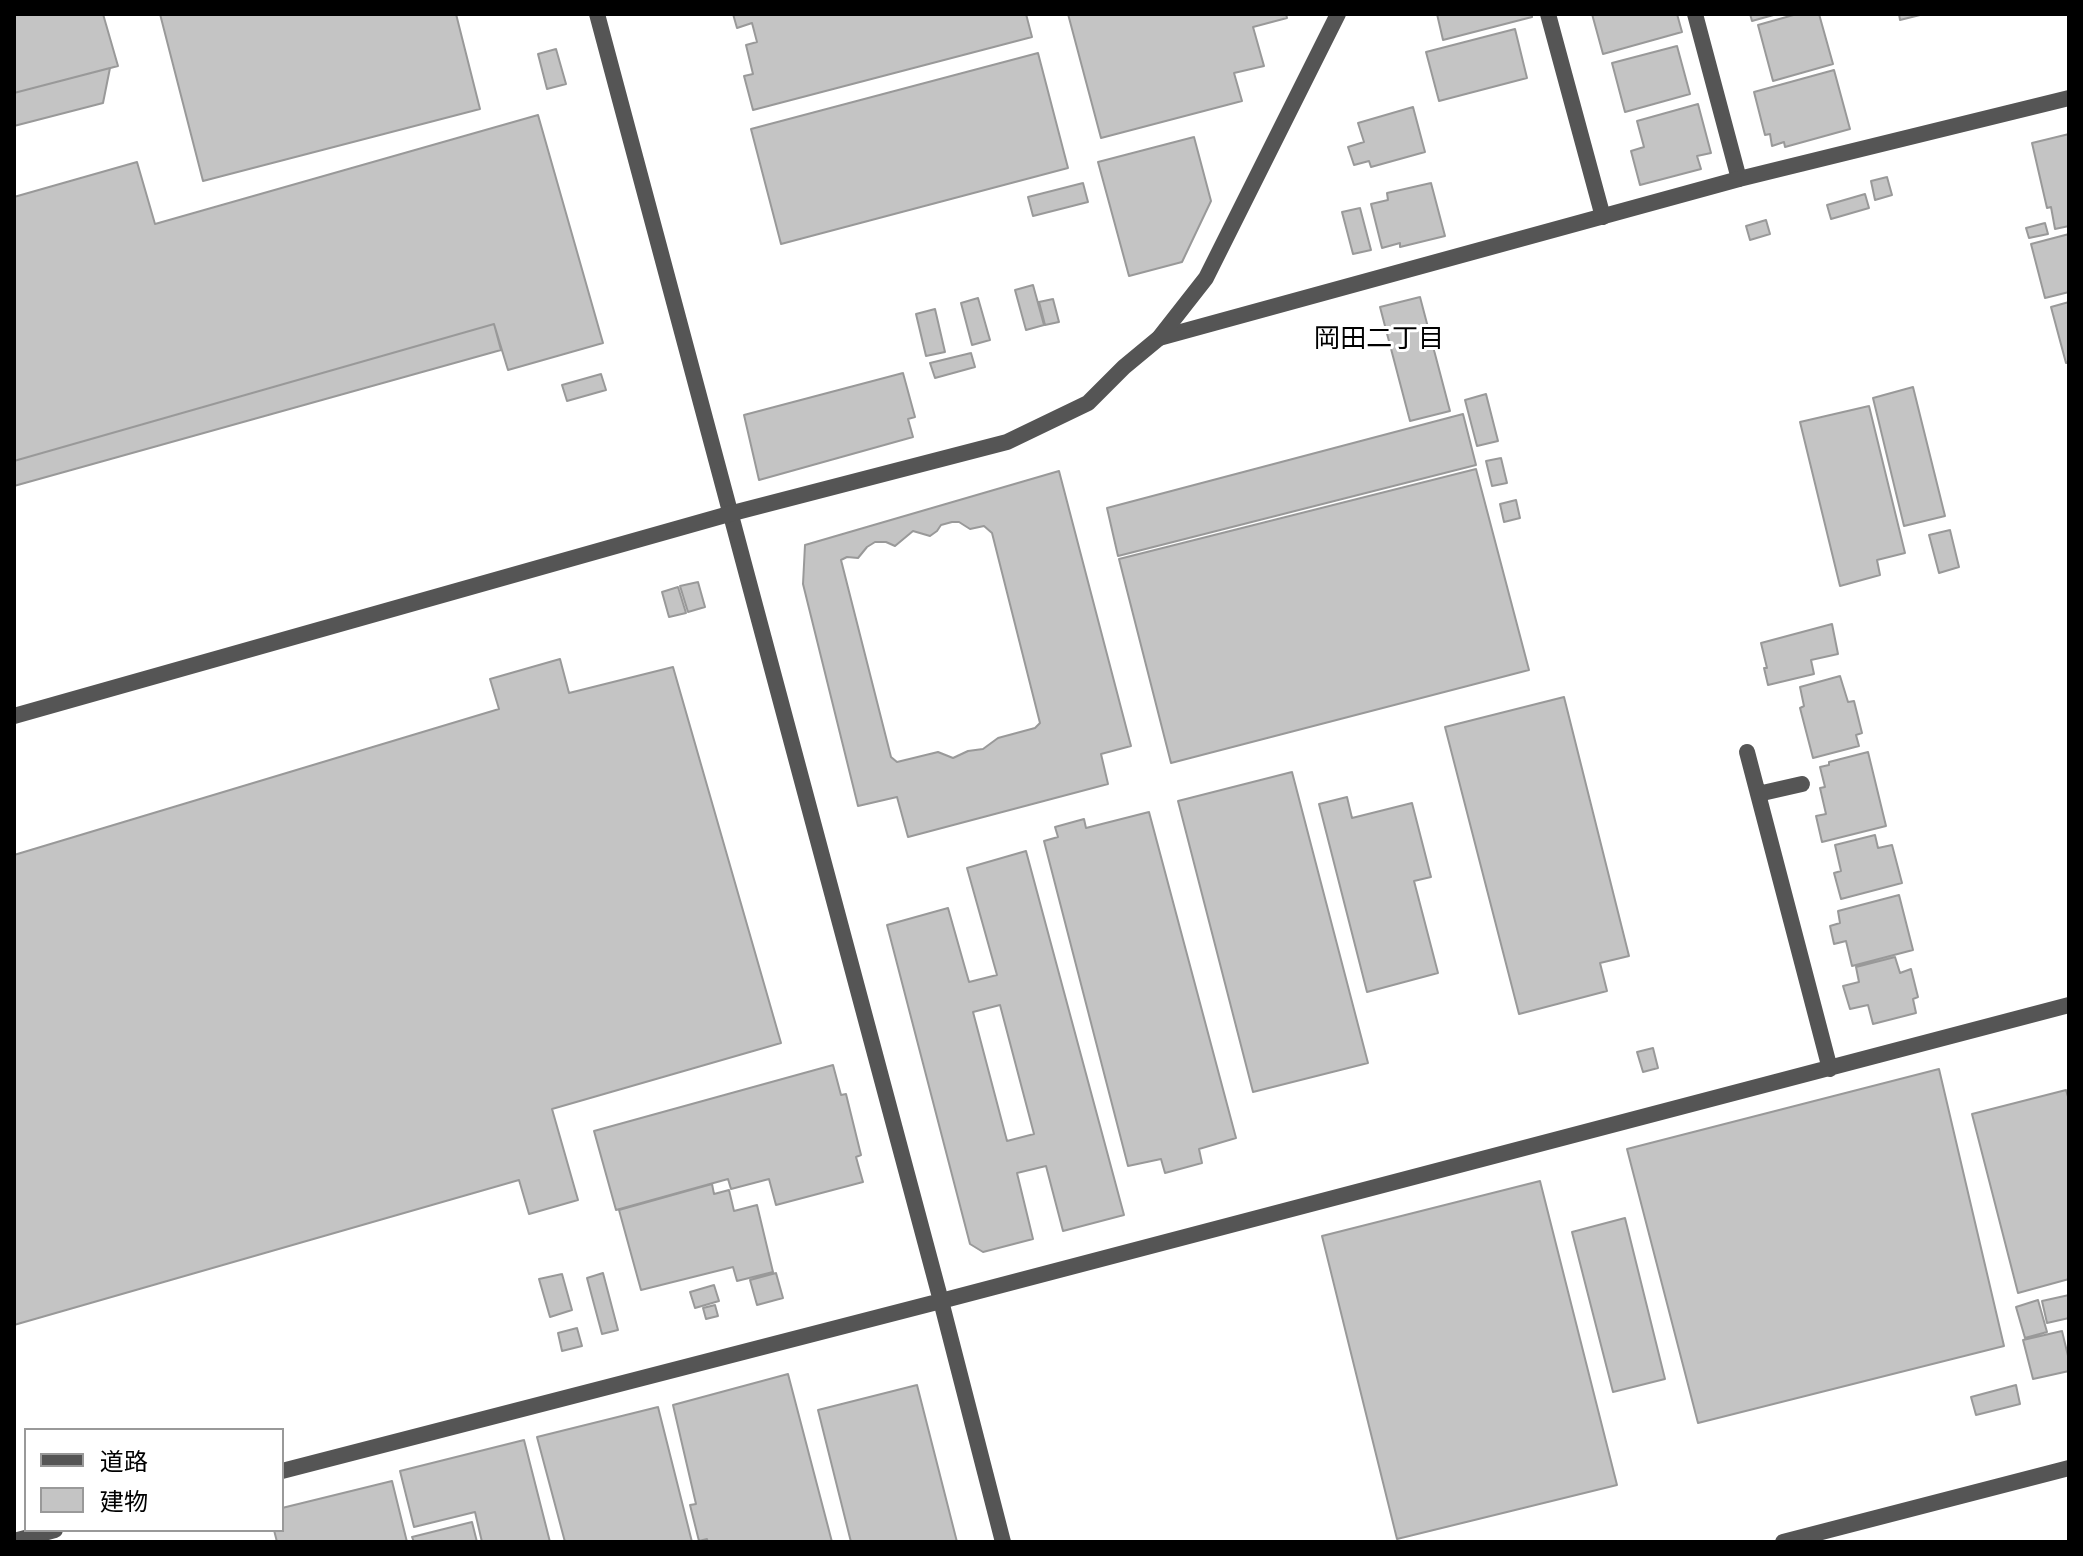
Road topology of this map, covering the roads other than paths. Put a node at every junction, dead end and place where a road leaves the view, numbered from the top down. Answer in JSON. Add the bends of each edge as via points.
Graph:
{"nodes":[{"id":1,"x":597,"y":14,"type":"edge"},
{"id":2,"x":1338,"y":14,"type":"edge"},
{"id":3,"x":1548,"y":14,"type":"edge"},
{"id":4,"x":1695,"y":14,"type":"edge"},
{"id":5,"x":2069,"y":98,"type":"edge"},
{"id":6,"x":1739,"y":179,"type":"junction"},
{"id":7,"x":1603,"y":217,"type":"junction"},
{"id":8,"x":1159,"y":338,"type":"junction"},
{"id":9,"x":729,"y":514,"type":"junction"},
{"id":10,"x":14,"y":716,"type":"edge"},
{"id":11,"x":1747,"y":752,"type":"dead end"},
{"id":12,"x":1802,"y":784,"type":"dead end"},
{"id":13,"x":1758,"y":794,"type":"junction"},
{"id":14,"x":2069,"y":1005,"type":"edge"},
{"id":15,"x":1830,"y":1069,"type":"junction"},
{"id":16,"x":941,"y":1301,"type":"junction"},
{"id":17,"x":2069,"y":1468,"type":"edge"},
{"id":18,"x":284,"y":1470,"type":"edge"},
{"id":19,"x":48,"y":1532,"type":"edge"},
{"id":20,"x":14,"y":1541,"type":"edge"},
{"id":21,"x":1003,"y":1542,"type":"edge"},
{"id":22,"x":1783,"y":1542,"type":"edge"}],
"edges":[{"from":1,"to":9,"type":"street"},
{"from":2,"to":8,"type":"street","via":[[1206,278]]},
{"from":3,"to":7,"type":"street"},
{"from":4,"to":6,"type":"street"},
{"from":5,"to":6,"type":"street"},
{"from":6,"to":7,"type":"street"},
{"from":7,"to":8,"type":"street"},
{"from":8,"to":9,"type":"street","via":[[1088,403],[1007,442]]},
{"from":9,"to":10,"type":"street"},
{"from":9,"to":16,"type":"street"},
{"from":11,"to":13,"type":"street"},
{"from":12,"to":13,"type":"street"},
{"from":13,"to":15,"type":"street"},
{"from":14,"to":15,"type":"street"},
{"from":15,"to":16,"type":"street"},
{"from":16,"to":18,"type":"street"},
{"from":16,"to":21,"type":"street"},
{"from":17,"to":22,"type":"street"},
{"from":19,"to":20,"type":"street"}]}
